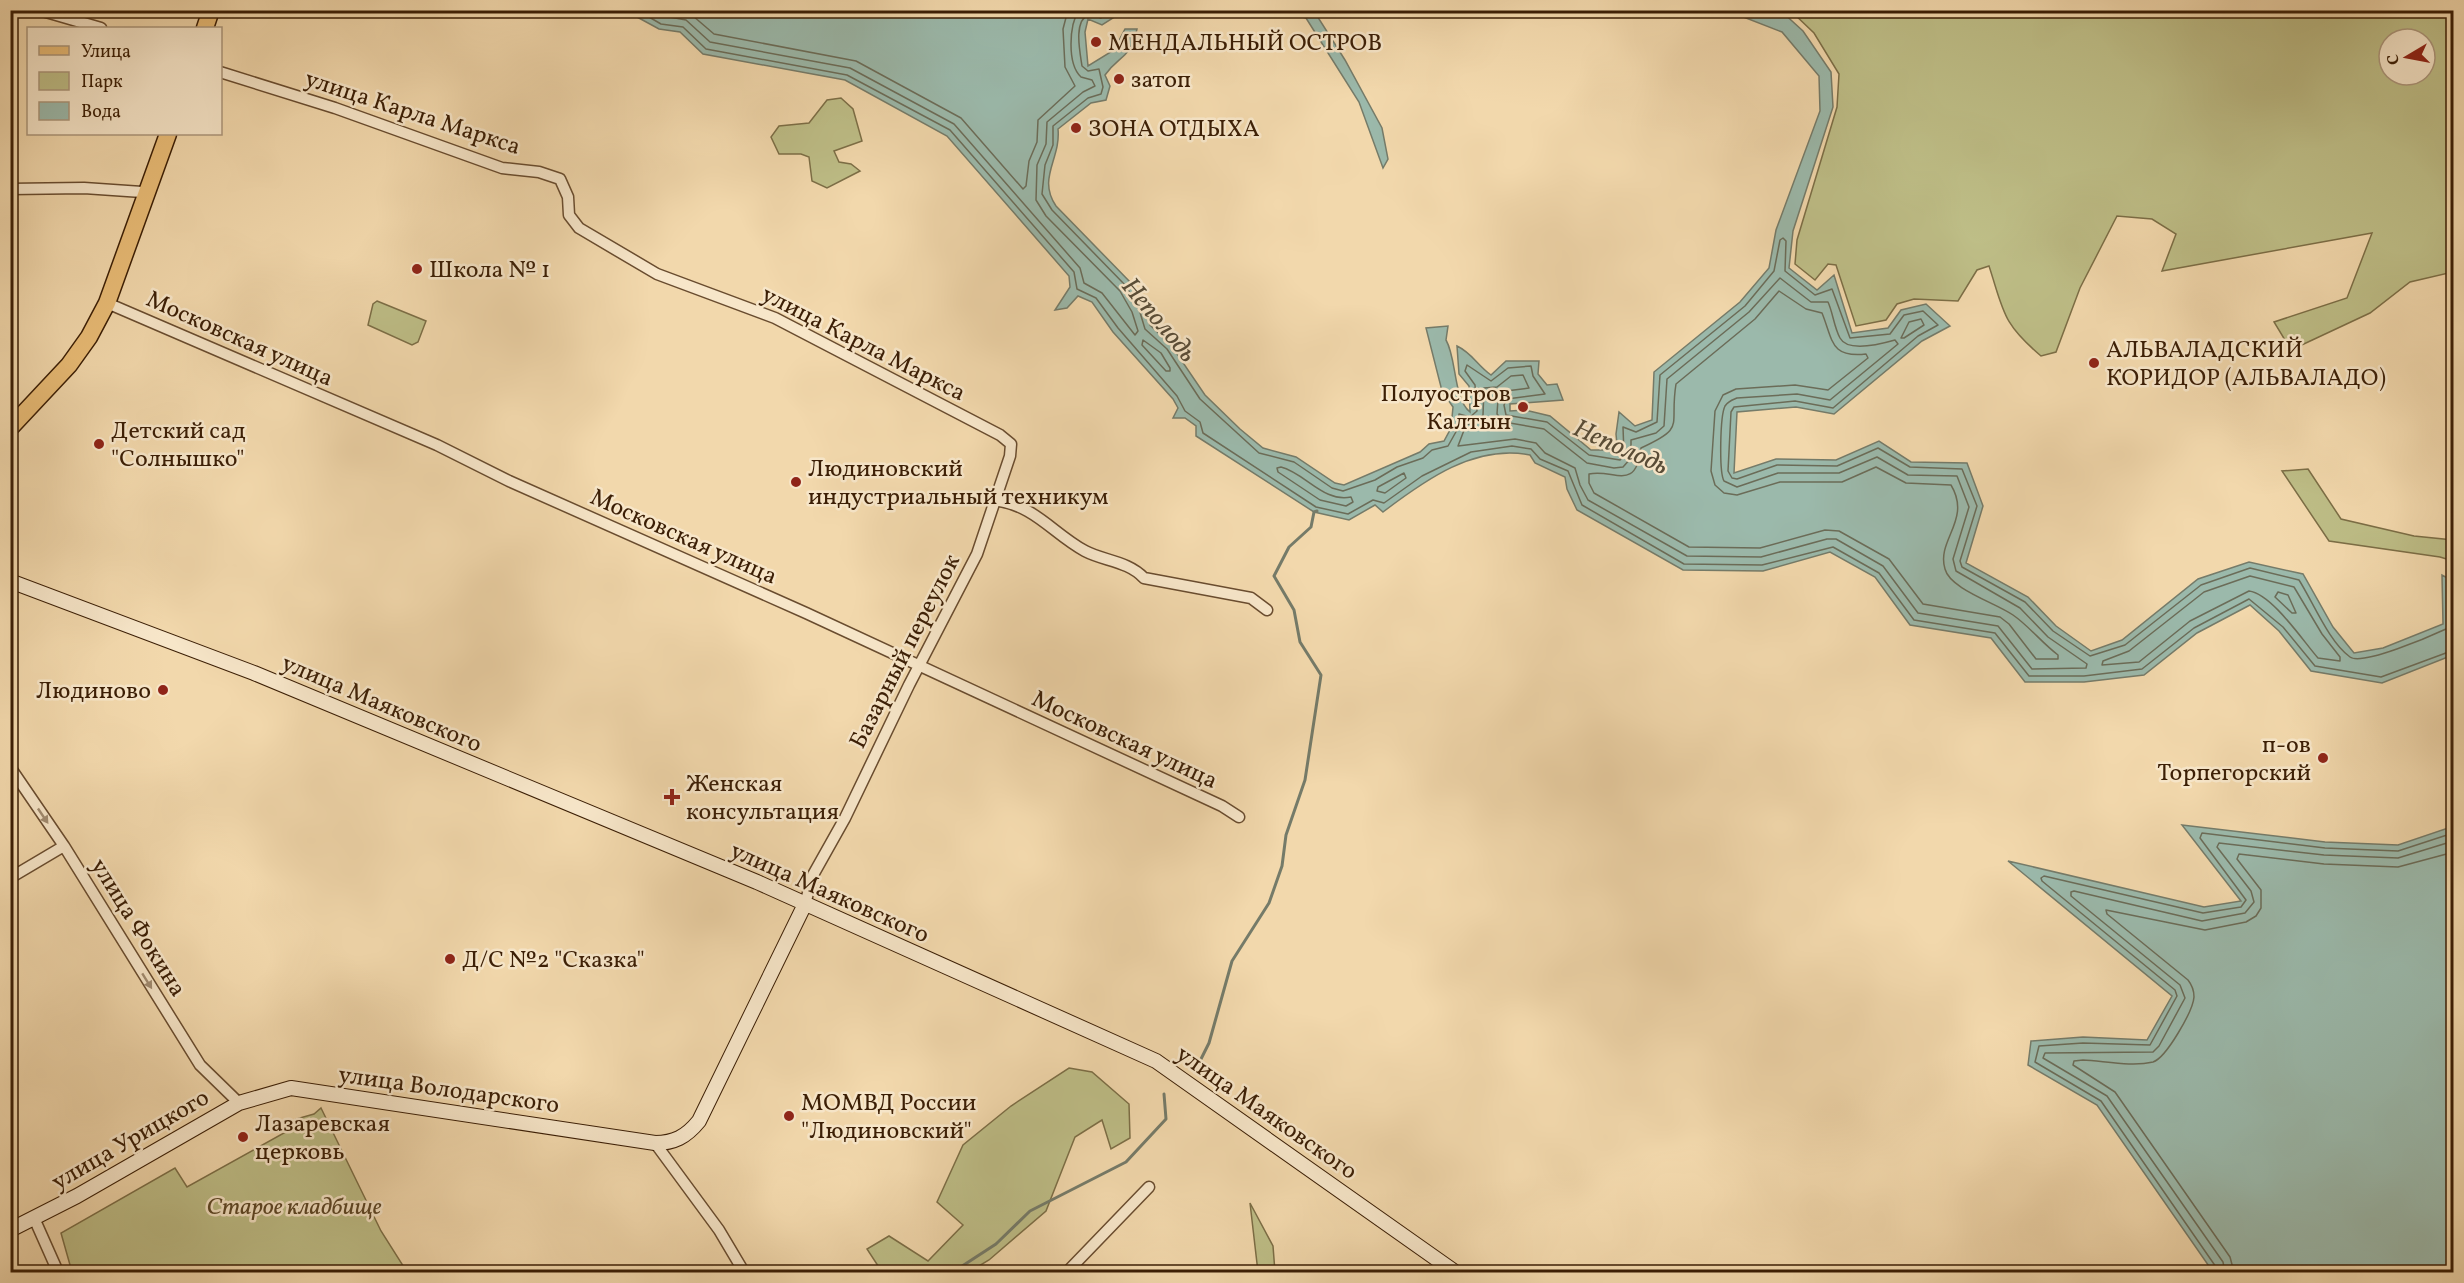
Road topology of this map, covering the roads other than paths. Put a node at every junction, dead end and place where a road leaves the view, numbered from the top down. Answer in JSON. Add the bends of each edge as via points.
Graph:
{"nodes":[{"id":1,"x":39,"y":10,"type":"edge"},
{"id":2,"x":211,"y":10,"type":"edge"},
{"id":3,"x":98,"y":27,"type":"edge"},
{"id":4,"x":205,"y":27,"type":"edge"},
{"id":5,"x":222,"y":73,"type":"edge"},
{"id":6,"x":168,"y":135,"type":"edge"},
{"id":7,"x":10,"y":189,"type":"edge"},
{"id":8,"x":145,"y":199,"type":"junction"},
{"id":9,"x":107,"y":303,"type":"junction"},
{"id":10,"x":10,"y":428,"type":"edge"},
{"id":11,"x":1011,"y":444,"type":"joint"},
{"id":12,"x":994,"y":500,"type":"junction"},
{"id":13,"x":10,"y":581,"type":"edge"},
{"id":14,"x":1267,"y":610,"type":"dead end"},
{"id":15,"x":919,"y":667,"type":"junction"},
{"id":16,"x":10,"y":767,"type":"edge"},
{"id":17,"x":1239,"y":817,"type":"dead end"},
{"id":18,"x":64,"y":846,"type":"junction"},
{"id":19,"x":10,"y":878,"type":"edge"},
{"id":20,"x":805,"y":904,"type":"junction"},
{"id":21,"x":238,"y":1103,"type":"junction"},
{"id":22,"x":655,"y":1143,"type":"junction"},
{"id":23,"x":1149,"y":1187,"type":"dead end"},
{"id":24,"x":34,"y":1218,"type":"junction"},
{"id":25,"x":10,"y":1230,"type":"edge"},
{"id":26,"x":58,"y":1272,"type":"edge"},
{"id":27,"x":744,"y":1272,"type":"edge"},
{"id":28,"x":1067,"y":1272,"type":"edge"},
{"id":29,"x":1455,"y":1272,"type":"edge"}],
"edges":[{"from":1,"to":3,"type":"street"},
{"from":2,"to":4,"type":"main road"},
{"from":5,"to":11,"type":"street","name":"улица Карла Маркса","via":[[502,168],[560,179],[570,215],[579,228],[647,268],[775,318]]},
{"from":6,"to":8,"type":"main road"},
{"from":7,"to":8,"type":"street","via":[[142,192]]},
{"from":8,"to":9,"type":"main road"},
{"from":9,"to":10,"type":"main road","via":[[69,365]]},
{"from":9,"to":15,"type":"street","name":"Московская улица","via":[[437,445]]},
{"from":11,"to":12,"type":"street","name":"Базарный переулок"},
{"from":12,"to":14,"type":"street","via":[[1014,503],[1086,551],[1114,560],[1144,578],[1251,598]]},
{"from":12,"to":15,"type":"street","name":"Базарный переулок","via":[[977,554]]},
{"from":13,"to":20,"type":"street","name":"улица Маяковского","via":[[254,674]]},
{"from":15,"to":17,"type":"street","name":"Московская улица"},
{"from":15,"to":20,"type":"street","name":"Базарный переулок","via":[[813,875]]},
{"from":16,"to":18,"type":"street","name":"улица Фокина","one_way":true},
{"from":18,"to":19,"type":"street"},
{"from":18,"to":21,"type":"street","name":"улица Фокина","one_way":true,"via":[[200,1065]]},
{"from":20,"to":22,"type":"street","name":"улица Володарского","via":[[699,1121],[680,1139]]},
{"from":20,"to":29,"type":"street","name":"улица Маяковского","via":[[1156,1061]]},
{"from":21,"to":22,"type":"street","name":"улица Володарского","via":[[291,1088]]},
{"from":21,"to":24,"type":"street","name":"улица Урицкого"},
{"from":22,"to":27,"type":"street","via":[[719,1230]]},
{"from":23,"to":28,"type":"street"},
{"from":24,"to":25,"type":"street","name":"улица Урицкого"},
{"from":24,"to":26,"type":"street"}]}
